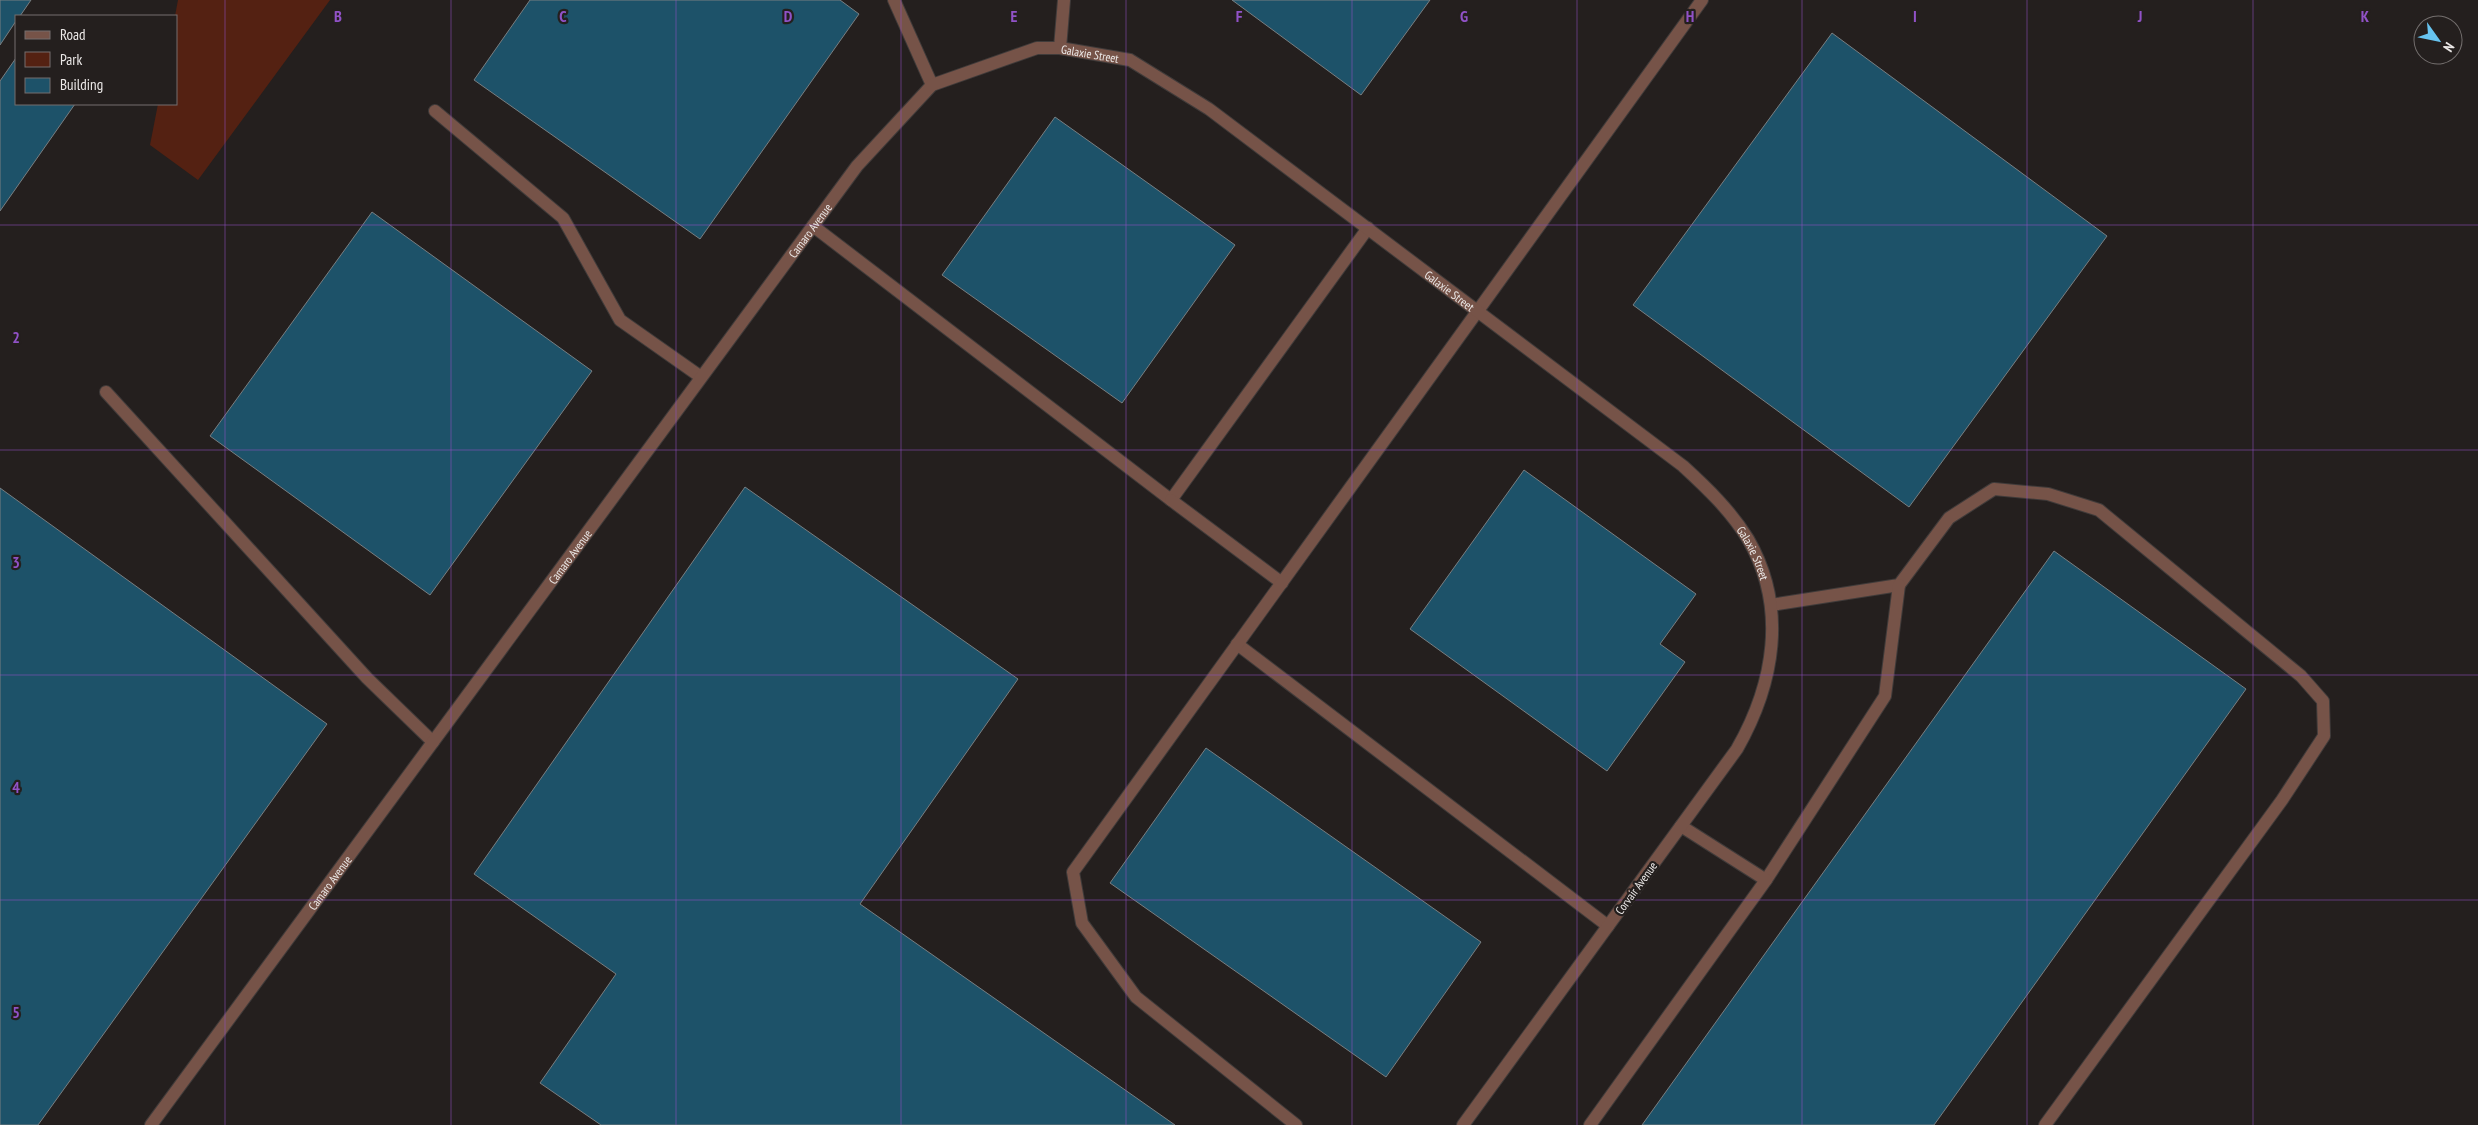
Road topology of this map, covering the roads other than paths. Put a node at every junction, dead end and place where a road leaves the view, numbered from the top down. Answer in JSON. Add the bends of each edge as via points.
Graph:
{"nodes":[{"id":1,"x":894,"y":0,"type":"edge"},
{"id":2,"x":1064,"y":0,"type":"edge"},
{"id":3,"x":1702,"y":0,"type":"edge"},
{"id":4,"x":1037,"y":48,"type":"joint"},
{"id":5,"x":1060,"y":48,"type":"junction"},
{"id":6,"x":932,"y":85,"type":"junction"},
{"id":7,"x":435,"y":111,"type":"dead end"},
{"id":8,"x":813,"y":226,"type":"junction"},
{"id":9,"x":1368,"y":228,"type":"junction"},
{"id":10,"x":1479,"y":312,"type":"junction"},
{"id":11,"x":701,"y":377,"type":"junction"},
{"id":12,"x":106,"y":392,"type":"dead end"},
{"id":13,"x":1171,"y":500,"type":"junction"},
{"id":14,"x":1282,"y":583,"type":"junction"},
{"id":15,"x":1899,"y":585,"type":"junction"},
{"id":16,"x":1771,"y":604,"type":"junction"},
{"id":17,"x":1772,"y":635,"type":"joint"},
{"id":18,"x":1237,"y":644,"type":"junction"},
{"id":19,"x":433,"y":742,"type":"junction"},
{"id":20,"x":1681,"y":826,"type":"junction"},
{"id":21,"x":1766,"y":880,"type":"junction"},
{"id":22,"x":1608,"y":926,"type":"junction"},
{"id":23,"x":151,"y":1125,"type":"edge"},
{"id":24,"x":1296,"y":1125,"type":"edge"},
{"id":25,"x":1463,"y":1125,"type":"edge"},
{"id":26,"x":1590,"y":1125,"type":"edge"},
{"id":27,"x":2045,"y":1125,"type":"edge"}],
"edges":[{"from":1,"to":6,"type":"street"},
{"from":2,"to":5,"type":"street"},
{"from":3,"to":10,"type":"street"},
{"from":4,"to":5,"type":"street","name":"Galaxie Street"},
{"from":4,"to":6,"type":"street","name":"Camaro Avenue"},
{"from":5,"to":9,"type":"street","name":"Galaxie Street","via":[[1130,60],[1209,109]]},
{"from":6,"to":8,"type":"street","name":"Camaro Avenue","via":[[857,166]]},
{"from":7,"to":11,"type":"street","via":[[563,218],[620,320]]},
{"from":8,"to":11,"type":"street","name":"Camaro Avenue"},
{"from":8,"to":13,"type":"street"},
{"from":9,"to":10,"type":"street","name":"Galaxie Street"},
{"from":9,"to":13,"type":"street"},
{"from":10,"to":14,"type":"street"},
{"from":10,"to":16,"type":"street","name":"Galaxie Street","via":[[1683,466],[1718,499],[1748,540],[1762,571]]},
{"from":11,"to":19,"type":"street","name":"Camaro Avenue"},
{"from":12,"to":19,"type":"street","via":[[367,678]]},
{"from":13,"to":14,"type":"street"},
{"from":14,"to":18,"type":"street"},
{"from":15,"to":16,"type":"street"},
{"from":15,"to":21,"type":"street","via":[[1885,696]]},
{"from":15,"to":27,"type":"street","via":[[1949,518],[1994,489],[2048,494],[2099,510],[2302,676],[2323,701],[2324,736],[2282,800]]},
{"from":16,"to":17,"type":"street","name":"Galaxie Street"},
{"from":17,"to":20,"type":"street","name":"Corvair Avenue","via":[[1763,695],[1751,724],[1737,749]]},
{"from":18,"to":22,"type":"street"},
{"from":18,"to":24,"type":"street","via":[[1073,872],[1082,923],[1136,997]]},
{"from":19,"to":23,"type":"street","name":"Camaro Avenue"},
{"from":20,"to":21,"type":"street"},
{"from":20,"to":22,"type":"street","name":"Corvair Avenue"},
{"from":21,"to":26,"type":"street"},
{"from":22,"to":25,"type":"street","name":"Corvair Avenue"}]}
